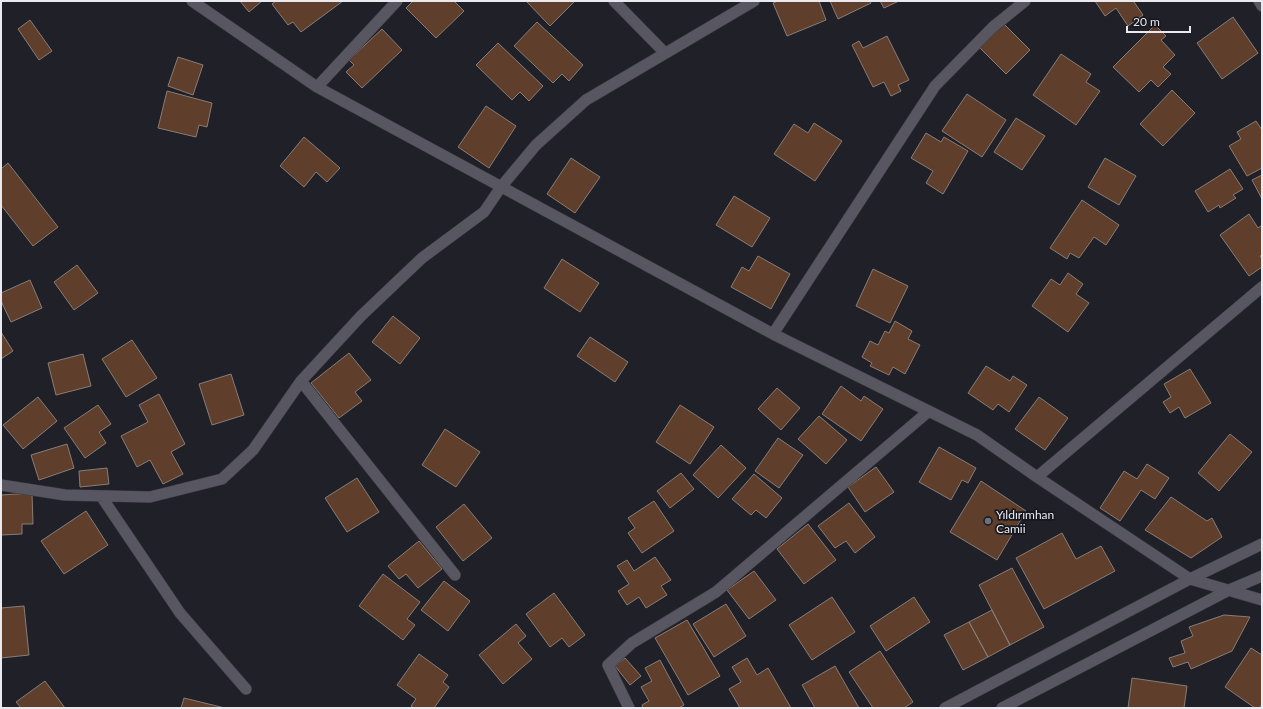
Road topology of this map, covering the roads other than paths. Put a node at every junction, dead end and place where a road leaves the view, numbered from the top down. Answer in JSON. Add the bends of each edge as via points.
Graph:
{"nodes":[{"id":1,"x":192,"y":1,"type":"edge"},
{"id":2,"x":397,"y":1,"type":"edge"},
{"id":3,"x":614,"y":1,"type":"edge"},
{"id":4,"x":754,"y":1,"type":"edge"},
{"id":5,"x":1025,"y":1,"type":"edge"},
{"id":6,"x":1259,"y":1,"type":"edge"},
{"id":7,"x":1262,"y":6,"type":"edge"},
{"id":8,"x":665,"y":53,"type":"junction"},
{"id":9,"x":317,"y":87,"type":"junction"},
{"id":10,"x":501,"y":187,"type":"junction"},
{"id":11,"x":1262,"y":287,"type":"edge"},
{"id":12,"x":773,"y":334,"type":"junction"},
{"id":13,"x":301,"y":381,"type":"junction"},
{"id":14,"x":929,"y":411,"type":"junction"},
{"id":15,"x":1037,"y":477,"type":"junction"},
{"id":16,"x":1,"y":485,"type":"edge"},
{"id":17,"x":101,"y":496,"type":"junction"},
{"id":18,"x":1262,"y":544,"type":"edge"},
{"id":19,"x":455,"y":575,"type":"dead end"},
{"id":20,"x":1262,"y":576,"type":"edge"},
{"id":21,"x":1190,"y":579,"type":"junction"},
{"id":22,"x":1229,"y":590,"type":"junction"},
{"id":23,"x":1262,"y":600,"type":"edge"},
{"id":24,"x":246,"y":689,"type":"dead end"},
{"id":25,"x":629,"y":708,"type":"edge"},
{"id":26,"x":945,"y":708,"type":"edge"},
{"id":27,"x":1002,"y":708,"type":"edge"}],
"edges":[{"from":1,"to":9,"type":"street"},
{"from":2,"to":9,"type":"street"},
{"from":3,"to":8,"type":"street"},
{"from":4,"to":8,"type":"street"},
{"from":5,"to":12,"type":"street","via":[[993,27],[934,86]]},
{"from":6,"to":7,"type":"street"},
{"from":8,"to":10,"type":"street","via":[[586,100],[536,145]]},
{"from":9,"to":10,"type":"street"},
{"from":10,"to":12,"type":"street"},
{"from":10,"to":13,"type":"street","via":[[484,212],[422,258],[361,316]]},
{"from":11,"to":15,"type":"street"},
{"from":12,"to":14,"type":"street"},
{"from":13,"to":17,"type":"street","via":[[253,450],[222,479],[150,497]]},
{"from":13,"to":19,"type":"street"},
{"from":14,"to":15,"type":"street","via":[[977,435]]},
{"from":14,"to":25,"type":"street","via":[[716,592],[632,643],[608,665]]},
{"from":15,"to":21,"type":"street"},
{"from":16,"to":17,"type":"street","via":[[65,495]]},
{"from":17,"to":24,"type":"street","via":[[180,612]]},
{"from":18,"to":21,"type":"street"},
{"from":20,"to":22,"type":"street"},
{"from":21,"to":22,"type":"street"},
{"from":21,"to":26,"type":"street"},
{"from":22,"to":23,"type":"street"},
{"from":22,"to":27,"type":"street"}]}
